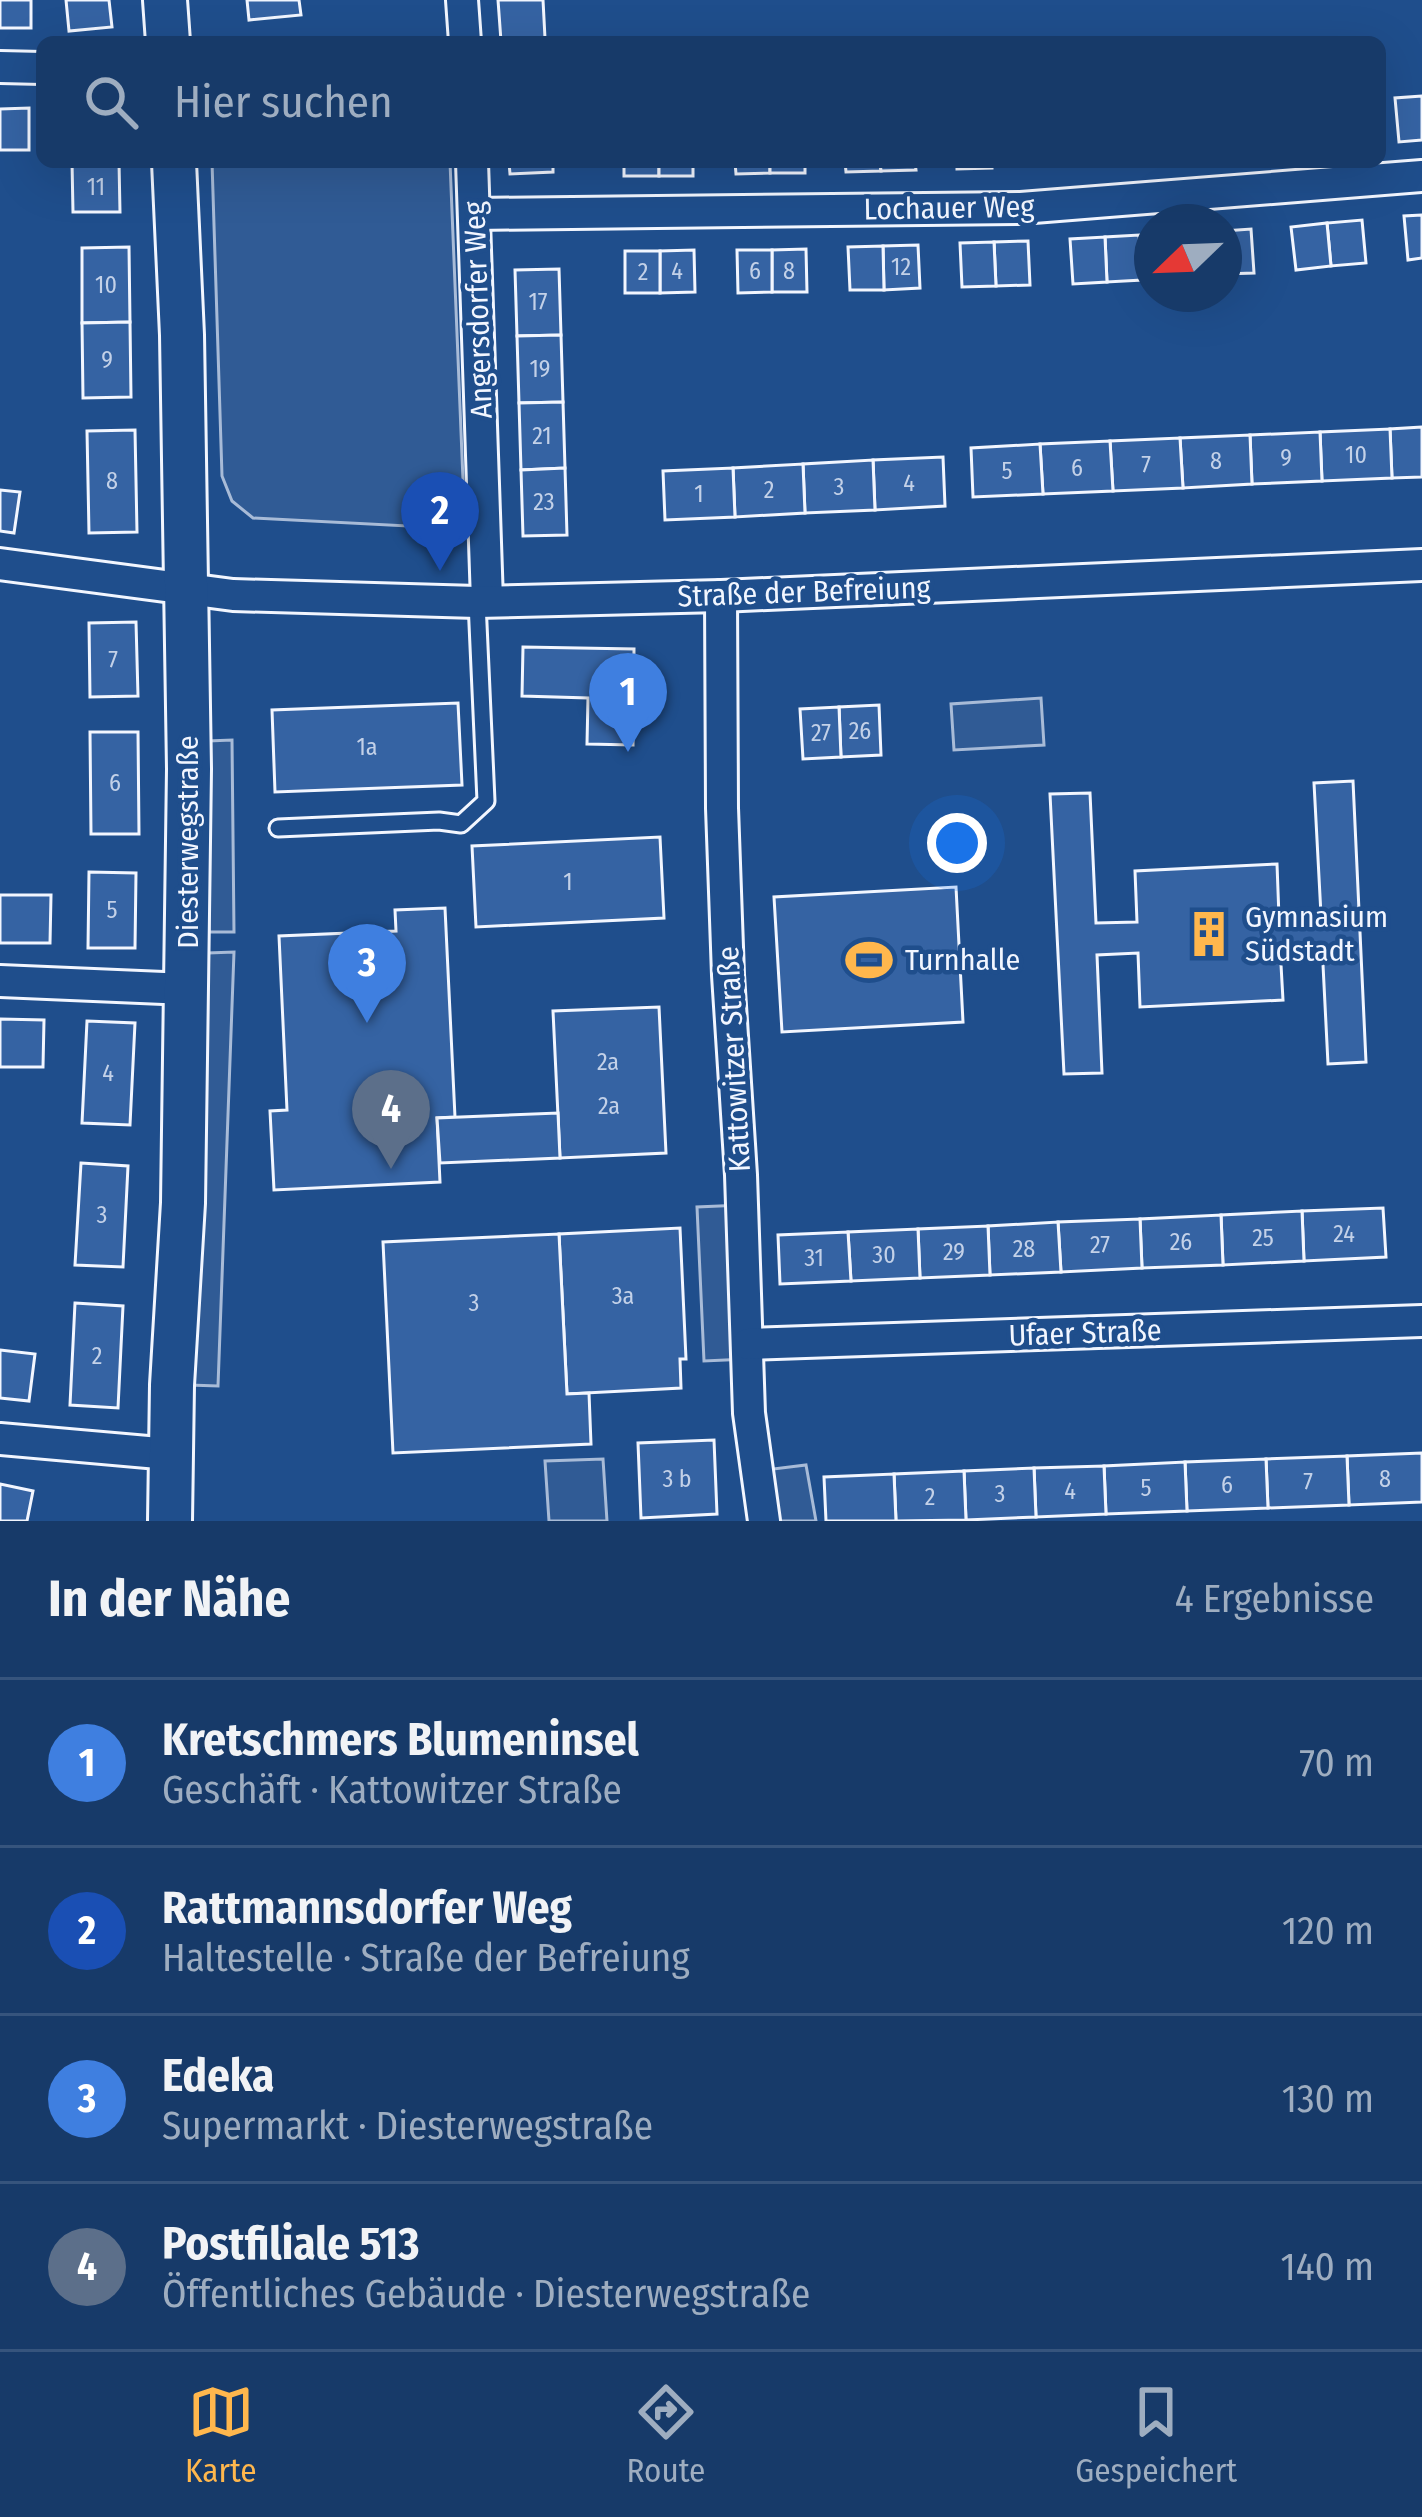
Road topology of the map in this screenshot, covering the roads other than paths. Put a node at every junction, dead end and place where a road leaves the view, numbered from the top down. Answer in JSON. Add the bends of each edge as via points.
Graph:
{"nodes":[{"id":1,"x":165,"y":0,"type":"edge"},
{"id":2,"x":462,"y":0,"type":"edge"},
{"id":3,"x":168,"y":36,"type":"edge"},
{"id":4,"x":465,"y":36,"type":"edge"},
{"id":5,"x":0,"y":67,"type":"edge"},
{"id":6,"x":36,"y":68,"type":"edge"},
{"id":7,"x":174,"y":168,"type":"edge"},
{"id":8,"x":472,"y":168,"type":"edge"},
{"id":9,"x":1422,"y":176,"type":"edge"},
{"id":10,"x":475,"y":214,"type":"junction"},
{"id":11,"x":0,"y":564,"type":"edge"},
{"id":12,"x":1422,"y":565,"type":"edge"},
{"id":13,"x":187,"y":588,"type":"junction"},
{"id":14,"x":722,"y":596,"type":"junction"},
{"id":15,"x":482,"y":602,"type":"junction"},
{"id":16,"x":278,"y":828,"type":"dead end"},
{"id":17,"x":0,"y":981,"type":"edge"},
{"id":18,"x":187,"y":988,"type":"junction"},
{"id":19,"x":1422,"y":1321,"type":"edge"},
{"id":20,"x":748,"y":1344,"type":"junction"},
{"id":21,"x":0,"y":1439,"type":"edge"},
{"id":22,"x":170,"y":1454,"type":"junction"},
{"id":23,"x":170,"y":1521,"type":"edge"},
{"id":24,"x":764,"y":1521,"type":"edge"}],
"edges":[{"from":1,"to":3,"type":"street"},
{"from":2,"to":4,"type":"street"},
{"from":5,"to":6,"type":"street"},
{"from":7,"to":13,"type":"street","name":"Diesterwegstraße"},
{"from":8,"to":10,"type":"street","name":"Angersdorfer Weg"},
{"from":9,"to":10,"type":"street","name":"Lochauer Weg","via":[[1021,208]]},
{"from":10,"to":15,"type":"street","name":"Angersdorfer Weg"},
{"from":11,"to":13,"type":"street","name":"Straße der Befreiung"},
{"from":12,"to":14,"type":"street","name":"Straße der Befreiung"},
{"from":13,"to":15,"type":"street","name":"Straße der Befreiung"},
{"from":13,"to":18,"type":"street","name":"Diesterwegstraße"},
{"from":14,"to":15,"type":"street","name":"Straße der Befreiung"},
{"from":14,"to":20,"type":"street","name":"Kattowitzer Straße","via":[[722,808]]},
{"from":15,"to":16,"type":"lane","via":[[486,801],[461,824]]},
{"from":17,"to":18,"type":"street"},
{"from":18,"to":22,"type":"street","name":"Diesterwegstraße"},
{"from":19,"to":20,"type":"street","name":"Ufaer Straße"},
{"from":20,"to":24,"type":"street","name":"Kattowitzer Straße"},
{"from":21,"to":22,"type":"street"},
{"from":22,"to":23,"type":"street","name":"Diesterwegstraße"}]}
